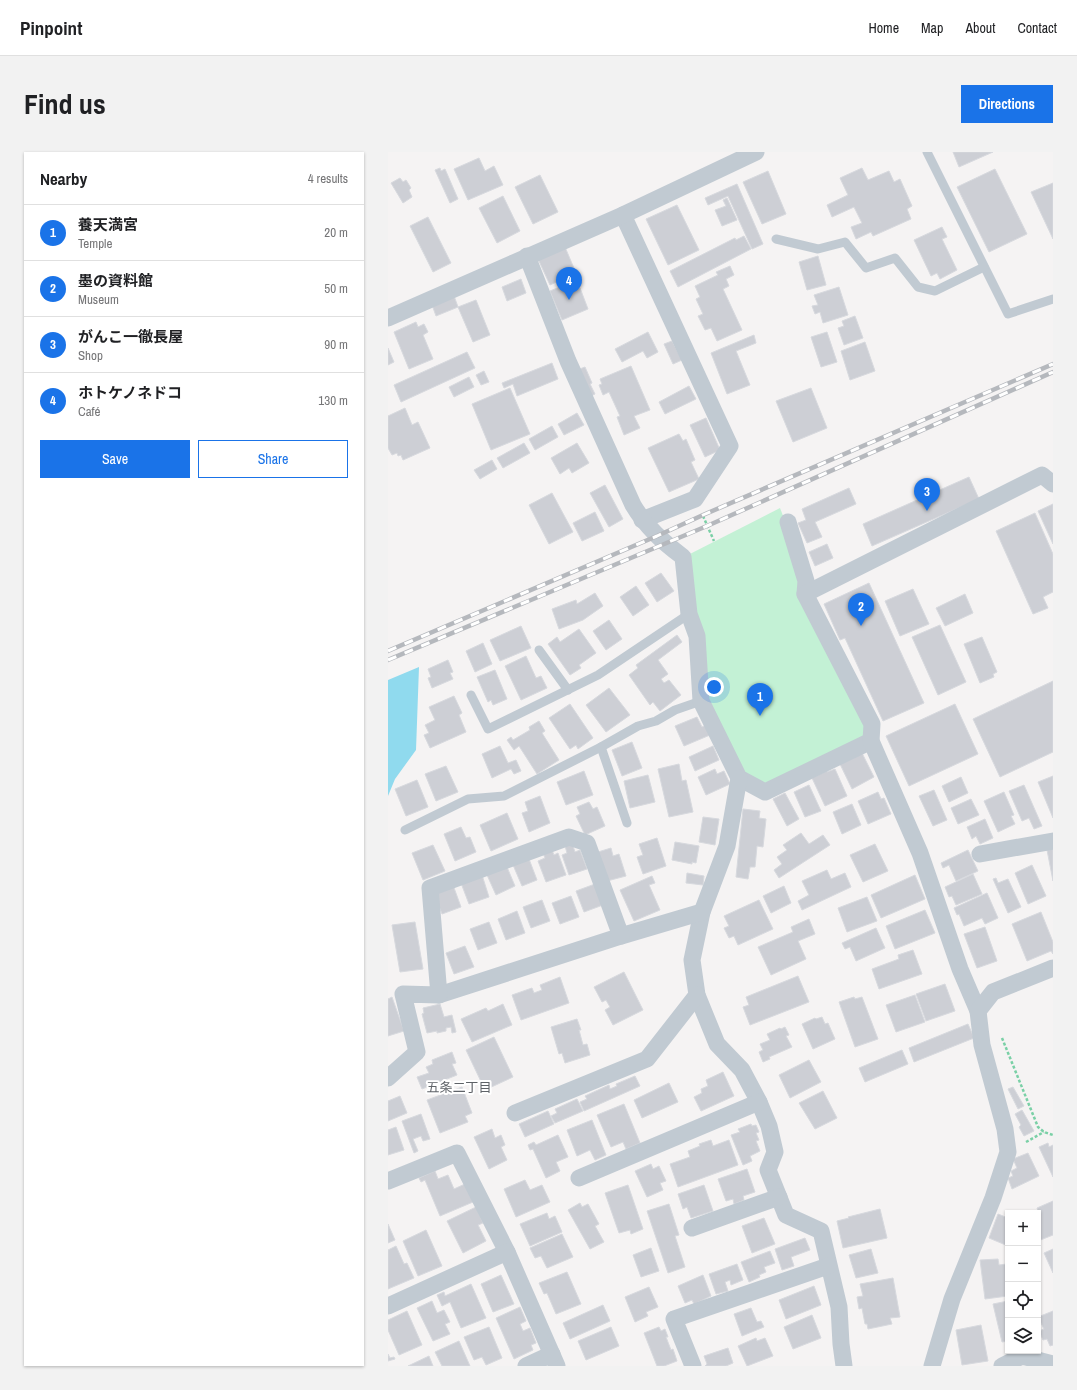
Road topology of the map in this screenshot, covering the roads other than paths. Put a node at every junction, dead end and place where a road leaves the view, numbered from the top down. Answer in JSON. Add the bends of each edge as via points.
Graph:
{"nodes":[{"id":1,"x":756,"y":152,"type":"edge"},
{"id":2,"x":927,"y":152,"type":"edge"},
{"id":3,"x":623,"y":215,"type":"junction"},
{"id":4,"x":776,"y":239,"type":"dead end"},
{"id":5,"x":527,"y":256,"type":"junction"},
{"id":6,"x":984,"y":267,"type":"junction"},
{"id":7,"x":1053,"y":300,"type":"edge"},
{"id":8,"x":388,"y":318,"type":"edge"},
{"id":9,"x":1053,"y":484,"type":"edge"},
{"id":10,"x":642,"y":520,"type":"junction"},
{"id":11,"x":788,"y":522,"type":"dead end"},
{"id":12,"x":805,"y":594,"type":"junction"},
{"id":13,"x":689,"y":614,"type":"junction"},
{"id":14,"x":539,"y":650,"type":"dead end"},
{"id":15,"x":568,"y":690,"type":"junction"},
{"id":16,"x":471,"y":695,"type":"dead end"},
{"id":17,"x":701,"y":701,"type":"junction"},
{"id":18,"x":871,"y":741,"type":"junction"},
{"id":19,"x":601,"y":747,"type":"junction"},
{"id":20,"x":739,"y":778,"type":"junction"},
{"id":21,"x":627,"y":823,"type":"dead end"},
{"id":22,"x":405,"y":830,"type":"dead end"},
{"id":23,"x":1053,"y":841,"type":"edge"},
{"id":24,"x":980,"y":854,"type":"dead end"},
{"id":25,"x":702,"y":912,"type":"junction"},
{"id":26,"x":621,"y":936,"type":"junction"},
{"id":27,"x":1053,"y":968,"type":"edge"},
{"id":28,"x":439,"y":995,"type":"junction"},
{"id":29,"x":697,"y":995,"type":"junction"},
{"id":30,"x":978,"y":1011,"type":"junction"},
{"id":31,"x":388,"y":1078,"type":"edge"},
{"id":32,"x":760,"y":1102,"type":"junction"},
{"id":33,"x":515,"y":1113,"type":"dead end"},
{"id":34,"x":579,"y":1178,"type":"dead end"},
{"id":35,"x":388,"y":1181,"type":"edge"},
{"id":36,"x":779,"y":1197,"type":"junction"},
{"id":37,"x":692,"y":1228,"type":"dead end"},
{"id":38,"x":507,"y":1252,"type":"junction"},
{"id":39,"x":828,"y":1266,"type":"junction"},
{"id":40,"x":388,"y":1306,"type":"edge"},
{"id":41,"x":555,"y":1360,"type":"edge"},
{"id":42,"x":1053,"y":1364,"type":"edge"},
{"id":43,"x":526,"y":1366,"type":"edge"},
{"id":44,"x":693,"y":1366,"type":"edge"},
{"id":45,"x":844,"y":1366,"type":"edge"},
{"id":46,"x":932,"y":1366,"type":"edge"},
{"id":47,"x":1002,"y":1366,"type":"edge"}],
"edges":[{"from":1,"to":3,"type":"street"},
{"from":2,"to":6,"type":"lane"},
{"from":3,"to":5,"type":"street"},
{"from":3,"to":10,"type":"street","via":[[730,446],[695,499]]},
{"from":4,"to":6,"type":"lane","via":[[818,249],[845,242],[866,268],[895,258],[918,287],[935,291]]},
{"from":5,"to":8,"type":"street"},
{"from":5,"to":10,"type":"street","via":[[568,361]]},
{"from":6,"to":7,"type":"lane","via":[[1008,314]]},
{"from":9,"to":12,"type":"street","via":[[1042,475]]},
{"from":10,"to":13,"type":"street","via":[[664,543],[683,557]]},
{"from":11,"to":12,"type":"street","via":[[806,581]]},
{"from":12,"to":18,"type":"street","via":[[872,724]]},
{"from":13,"to":15,"type":"lane","via":[[598,675]]},
{"from":13,"to":17,"type":"street","via":[[697,636]]},
{"from":14,"to":15,"type":"lane"},
{"from":15,"to":16,"type":"lane","via":[[488,729]]},
{"from":17,"to":19,"type":"lane","via":[[638,726]]},
{"from":17,"to":20,"type":"street"},
{"from":18,"to":20,"type":"street","via":[[765,792]]},
{"from":18,"to":30,"type":"street","via":[[920,853],[960,969]]},
{"from":19,"to":21,"type":"lane"},
{"from":19,"to":22,"type":"lane","via":[[504,796],[468,799]]},
{"from":20,"to":25,"type":"street","via":[[727,846]]},
{"from":23,"to":24,"type":"street"},
{"from":25,"to":26,"type":"street"},
{"from":25,"to":29,"type":"street","via":[[692,960]]},
{"from":26,"to":28,"type":"street"},
{"from":26,"to":28,"type":"street","via":[[587,843],[569,837],[430,888]]},
{"from":27,"to":30,"type":"street","via":[[993,992]]},
{"from":28,"to":31,"type":"street","via":[[403,994],[417,1052]]},
{"from":29,"to":32,"type":"street","via":[[718,1044],[742,1070]]},
{"from":29,"to":33,"type":"street","via":[[647,1059]]},
{"from":30,"to":46,"type":"street","via":[[982,1045],[1005,1129],[1008,1152],[993,1198],[952,1299]]},
{"from":32,"to":34,"type":"street"},
{"from":32,"to":36,"type":"street","via":[[775,1152],[768,1170]]},
{"from":35,"to":38,"type":"street","via":[[457,1153]]},
{"from":36,"to":37,"type":"street"},
{"from":36,"to":39,"type":"street","via":[[786,1215],[821,1231]]},
{"from":38,"to":40,"type":"street"},
{"from":38,"to":41,"type":"street"},
{"from":39,"to":44,"type":"street","via":[[674,1319]]},
{"from":39,"to":45,"type":"street","via":[[839,1307]]},
{"from":41,"to":43,"type":"street"},
{"from":42,"to":47,"type":"street","via":[[1022,1356]]}]}
